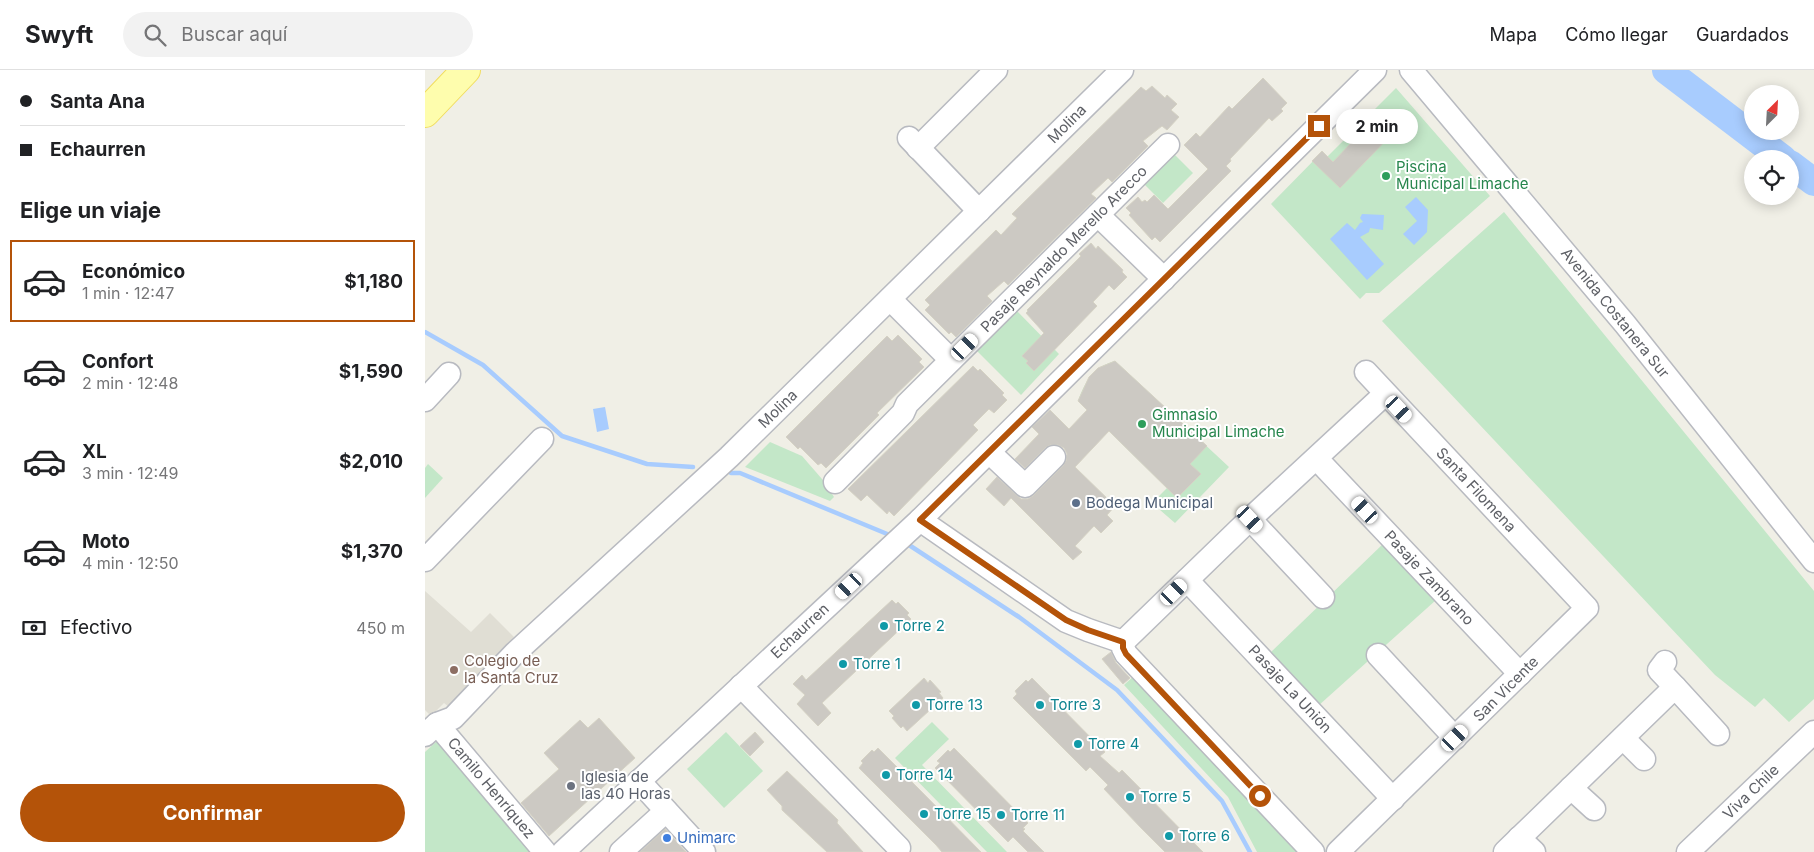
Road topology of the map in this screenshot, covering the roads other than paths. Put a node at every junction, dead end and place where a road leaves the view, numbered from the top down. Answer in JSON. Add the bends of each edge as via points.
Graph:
{"nodes":[{"id":1,"x":457,"y":70,"type":"edge"},
{"id":2,"x":466,"y":70,"type":"edge"},
{"id":3,"x":997,"y":70,"type":"edge"},
{"id":4,"x":1122,"y":70,"type":"edge"},
{"id":5,"x":1375,"y":70,"type":"edge"},
{"id":6,"x":1411,"y":70,"type":"edge"},
{"id":7,"x":428,"y":110,"type":"edge"},
{"id":8,"x":1168,"y":145,"type":"dead end"},
{"id":9,"x":979,"y":211,"type":"junction"},
{"id":10,"x":1098,"y":215,"type":"junction"},
{"id":11,"x":1164,"y":279,"type":"junction"},
{"id":12,"x":890,"y":299,"type":"junction"},
{"id":13,"x":951,"y":360,"type":"junction"},
{"id":14,"x":1366,"y":372,"type":"dead end"},
{"id":15,"x":449,"y":374,"type":"dead end"},
{"id":16,"x":1385,"y":394,"type":"junction"},
{"id":17,"x":425,"y":400,"type":"edge"},
{"id":18,"x":542,"y":439,"type":"dead end"},
{"id":19,"x":989,"y":452,"type":"junction"},
{"id":20,"x":1054,"y":457,"type":"dead end"},
{"id":21,"x":1317,"y":459,"type":"junction"},
{"id":22,"x":835,"y":482,"type":"dead end"},
{"id":23,"x":1250,"y":519,"type":"junction"},
{"id":24,"x":905,"y":534,"type":"junction"},
{"id":25,"x":425,"y":560,"type":"edge"},
{"id":26,"x":1814,"y":561,"type":"edge"},
{"id":27,"x":1187,"y":580,"type":"junction"},
{"id":28,"x":1323,"y":597,"type":"dead end"},
{"id":29,"x":1587,"y":608,"type":"joint"},
{"id":30,"x":1123,"y":642,"type":"junction"},
{"id":31,"x":1378,"y":655,"type":"dead end"},
{"id":32,"x":1665,"y":662,"type":"dead end"},
{"id":33,"x":1520,"y":674,"type":"junction"},
{"id":34,"x":741,"y":686,"type":"junction"},
{"id":35,"x":1675,"y":687,"type":"junction"},
{"id":36,"x":431,"y":730,"type":"edge"},
{"id":37,"x":1814,"y":732,"type":"edge"},
{"id":38,"x":1718,"y":734,"type":"dead end"},
{"id":39,"x":1455,"y":738,"type":"junction"},
{"id":40,"x":1623,"y":738,"type":"junction"},
{"id":41,"x":1644,"y":759,"type":"dead end"},
{"id":42,"x":639,"y":781,"type":"junction"},
{"id":43,"x":1571,"y":788,"type":"junction"},
{"id":44,"x":1393,"y":799,"type":"junction"},
{"id":45,"x":1594,"y":808,"type":"dead end"},
{"id":46,"x":666,"y":811,"type":"junction"},
{"id":47,"x":1519,"y":847,"type":"edge"},
{"id":48,"x":899,"y":848,"type":"dead end"},
{"id":49,"x":545,"y":852,"type":"edge"},
{"id":50,"x":563,"y":852,"type":"edge"},
{"id":51,"x":621,"y":852,"type":"edge"},
{"id":52,"x":704,"y":852,"type":"edge"},
{"id":53,"x":1313,"y":852,"type":"edge"},
{"id":54,"x":1338,"y":852,"type":"edge"},
{"id":55,"x":1688,"y":852,"type":"edge"}],
"edges":[{"from":1,"to":7,"type":"main road"},
{"from":2,"to":7,"type":"main road"},
{"from":3,"to":9,"type":"street","via":[[913,142]]},
{"from":4,"to":9,"type":"street","name":"Molina"},
{"from":5,"to":11,"type":"street","name":"Echaurren"},
{"from":6,"to":26,"type":"street","name":"Avenida Costanera Sur","via":[[1625,324]]},
{"from":8,"to":10,"type":"street","name":"Pasaje Reynaldo Merello Arecco"},
{"from":9,"to":12,"type":"street","name":"Molina"},
{"from":10,"to":11,"type":"street"},
{"from":10,"to":13,"type":"street","name":"Pasaje Reynaldo Merello Arecco"},
{"from":11,"to":19,"type":"street","name":"Echaurren"},
{"from":12,"to":13,"type":"street"},
{"from":12,"to":36,"type":"street","name":"Molina","via":[[729,456],[515,652],[453,718]]},
{"from":13,"to":22,"type":"street","name":"Pasaje Reynaldo Merello Arecco"},
{"from":14,"to":16,"type":"street","name":"Santa Filomena"},
{"from":15,"to":17,"type":"street"},
{"from":16,"to":21,"type":"street"},
{"from":16,"to":29,"type":"street","name":"Santa Filomena"},
{"from":18,"to":25,"type":"street"},
{"from":19,"to":20,"type":"street","via":[[1025,486]]},
{"from":19,"to":24,"type":"street","name":"Echaurren"},
{"from":21,"to":23,"type":"street"},
{"from":21,"to":33,"type":"street","name":"Pasaje Zambrano"},
{"from":23,"to":27,"type":"street"},
{"from":23,"to":28,"type":"street"},
{"from":24,"to":30,"type":"street","via":[[1066,620]]},
{"from":24,"to":34,"type":"street","name":"Echaurren"},
{"from":27,"to":30,"type":"street"},
{"from":27,"to":44,"type":"street","name":"Pasaje La Unión"},
{"from":29,"to":33,"type":"street","name":"San Vicente"},
{"from":30,"to":53,"type":"street","via":[[1126,654]]},
{"from":31,"to":39,"type":"street"},
{"from":32,"to":35,"type":"street","via":[[1659,670]]},
{"from":33,"to":39,"type":"street","name":"San Vicente"},
{"from":34,"to":42,"type":"street","name":"Echaurren"},
{"from":34,"to":48,"type":"street"},
{"from":35,"to":38,"type":"street"},
{"from":35,"to":40,"type":"street"},
{"from":36,"to":49,"type":"street","name":"Camilo Henríquez"},
{"from":37,"to":55,"type":"street","name":"Viva Chile"},
{"from":39,"to":44,"type":"street","name":"San Vicente"},
{"from":40,"to":41,"type":"street"},
{"from":40,"to":43,"type":"street"},
{"from":42,"to":46,"type":"street"},
{"from":42,"to":50,"type":"street","name":"Echaurren"},
{"from":43,"to":45,"type":"street"},
{"from":43,"to":47,"type":"street"},
{"from":44,"to":54,"type":"street","name":"San Vicente"},
{"from":46,"to":51,"type":"street"},
{"from":46,"to":52,"type":"street"}]}
